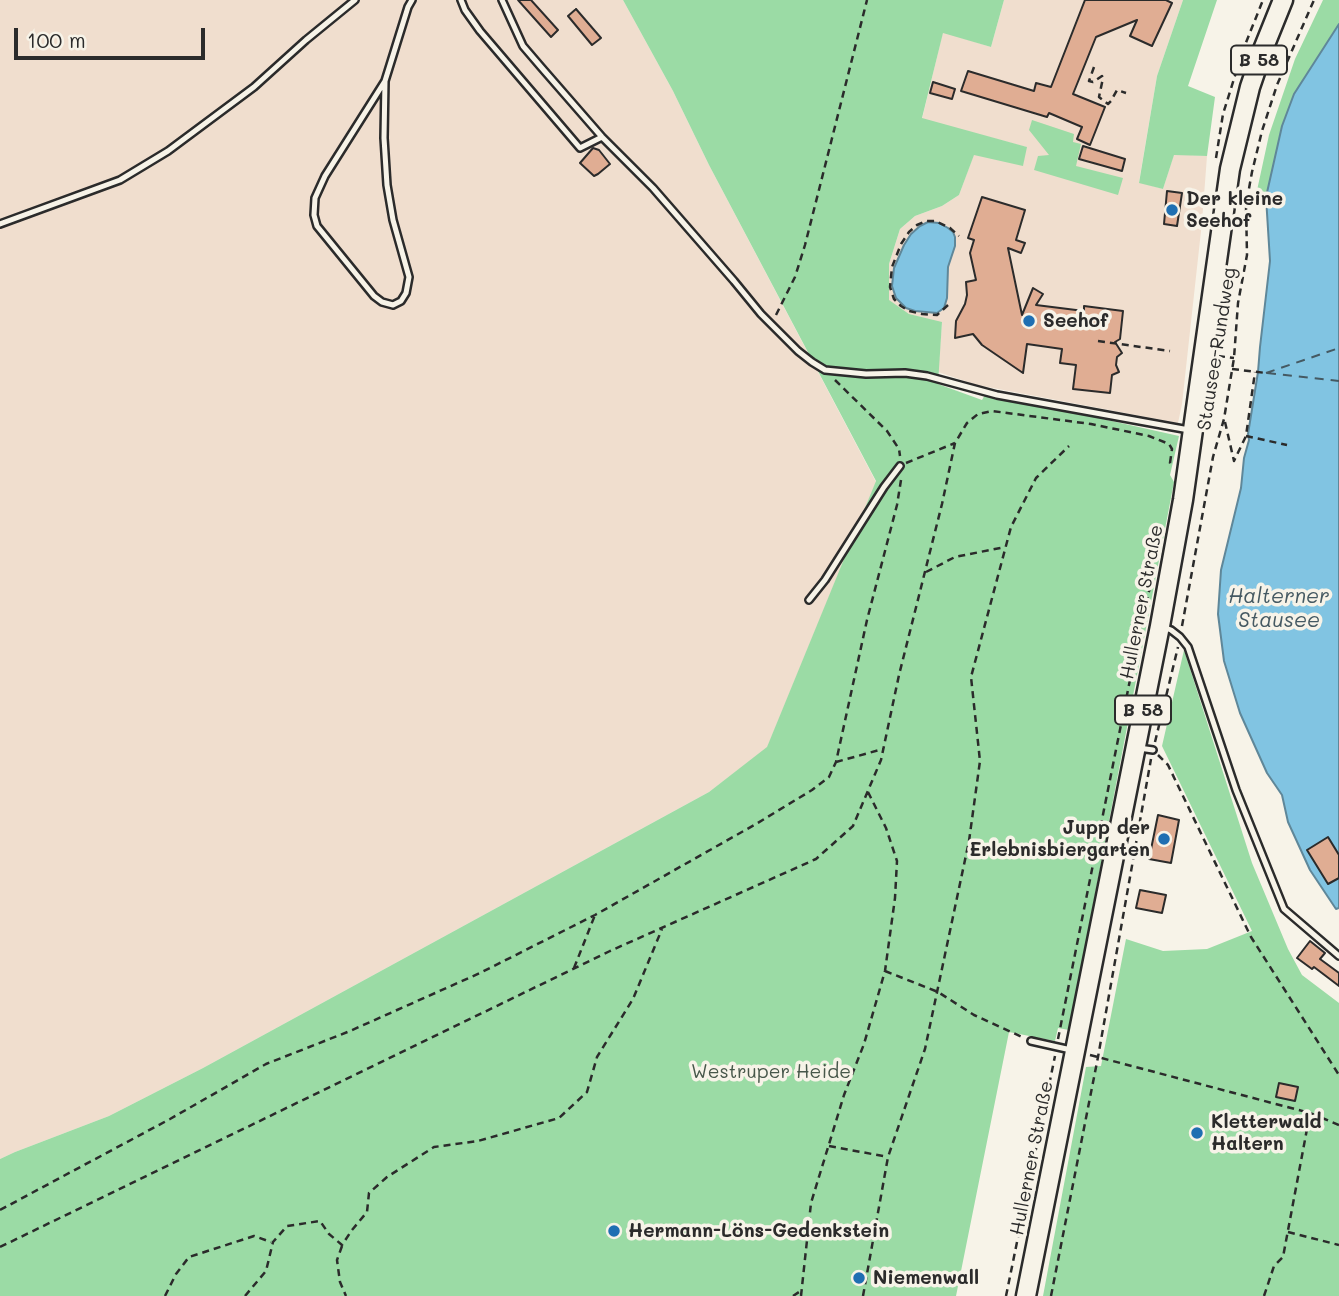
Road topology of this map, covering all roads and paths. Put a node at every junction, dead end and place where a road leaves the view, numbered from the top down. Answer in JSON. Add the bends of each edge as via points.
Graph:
{"nodes":[{"id":1,"x":355,"y":0,"type":"edge"},
{"id":2,"x":412,"y":0,"type":"edge"},
{"id":3,"x":461,"y":0,"type":"edge"},
{"id":4,"x":502,"y":0,"type":"edge"},
{"id":5,"x":867,"y":0,"type":"edge"},
{"id":6,"x":1283,"y":0,"type":"edge"},
{"id":7,"x":1314,"y":0,"type":"edge"},
{"id":8,"x":1094,"y":67,"type":"dead end"},
{"id":9,"x":385,"y":80,"type":"junction"},
{"id":10,"x":1126,"y":93,"type":"dead end"},
{"id":11,"x":602,"y":137,"type":"junction"},
{"id":12,"x":0,"y":224,"type":"edge"},
{"id":13,"x":959,"y":236,"type":"dead end"},
{"id":14,"x":948,"y":305,"type":"dead end"},
{"id":15,"x":770,"y":323,"type":"junction"},
{"id":16,"x":1098,"y":341,"type":"dead end"},
{"id":17,"x":1170,"y":351,"type":"dead end"},
{"id":18,"x":1214,"y":355,"type":"dead end"},
{"id":19,"x":1234,"y":358,"type":"junction"},
{"id":20,"x":1232,"y":369,"type":"junction"},
{"id":21,"x":825,"y":370,"type":"junction"},
{"id":22,"x":1255,"y":372,"type":"junction"},
{"id":23,"x":1266,"y":373,"type":"dead end"},
{"id":24,"x":1224,"y":419,"type":"junction"},
{"id":25,"x":1194,"y":431,"type":"junction"},
{"id":26,"x":1246,"y":436,"type":"junction"},
{"id":27,"x":955,"y":443,"type":"junction"},
{"id":28,"x":1287,"y":444,"type":"dead end"},
{"id":29,"x":1069,"y":446,"type":"dead end"},
{"id":30,"x":900,"y":466,"type":"junction"},
{"id":31,"x":1177,"y":468,"type":"dead end"},
{"id":32,"x":1005,"y":547,"type":"junction"},
{"id":33,"x":1155,"y":568,"type":"dead end"},
{"id":34,"x":924,"y":572,"type":"junction"},
{"id":35,"x":809,"y":600,"type":"dead end"},
{"id":36,"x":1160,"y":626,"type":"junction"},
{"id":37,"x":1180,"y":637,"type":"junction"},
{"id":38,"x":1144,"y":749,"type":"junction"},
{"id":39,"x":883,"y":750,"type":"junction"},
{"id":40,"x":836,"y":762,"type":"junction"},
{"id":41,"x":867,"y":792,"type":"junction"},
{"id":42,"x":595,"y":915,"type":"junction"},
{"id":43,"x":662,"y":929,"type":"junction"},
{"id":44,"x":1339,"y":956,"type":"edge"},
{"id":45,"x":573,"y":970,"type":"junction"},
{"id":46,"x":885,"y":971,"type":"junction"},
{"id":47,"x":938,"y":992,"type":"junction"},
{"id":48,"x":1031,"y":1041,"type":"joint"},
{"id":49,"x":1065,"y":1048,"type":"junction"},
{"id":50,"x":1098,"y":1057,"type":"junction"},
{"id":51,"x":1339,"y":1075,"type":"edge"},
{"id":52,"x":1310,"y":1113,"type":"junction"},
{"id":53,"x":1339,"y":1125,"type":"edge"},
{"id":54,"x":829,"y":1146,"type":"junction"},
{"id":55,"x":888,"y":1157,"type":"junction"},
{"id":56,"x":0,"y":1210,"type":"edge"},
{"id":57,"x":1287,"y":1232,"type":"junction"},
{"id":58,"x":273,"y":1242,"type":"junction"},
{"id":59,"x":342,"y":1245,"type":"junction"},
{"id":60,"x":1339,"y":1245,"type":"edge"},
{"id":61,"x":0,"y":1248,"type":"edge"},
{"id":62,"x":802,"y":1290,"type":"junction"},
{"id":63,"x":165,"y":1296,"type":"edge"},
{"id":64,"x":245,"y":1296,"type":"edge"},
{"id":65,"x":346,"y":1296,"type":"edge"},
{"id":66,"x":793,"y":1296,"type":"edge"},
{"id":67,"x":801,"y":1296,"type":"edge"},
{"id":68,"x":863,"y":1296,"type":"edge"},
{"id":69,"x":1006,"y":1296,"type":"edge"},
{"id":70,"x":1026,"y":1296,"type":"edge"},
{"id":71,"x":1051,"y":1296,"type":"edge"},
{"id":72,"x":1264,"y":1296,"type":"edge"}],
"edges":[{"from":1,"to":12,"type":"lane","via":[[254,87],[168,151],[120,180]]},
{"from":2,"to":9,"type":"lane"},
{"from":3,"to":11,"type":"lane","via":[[480,31],[580,148]]},
{"from":4,"to":11,"type":"lane","via":[[523,46]]},
{"from":5,"to":15,"type":"path","via":[[805,245],[795,277]]},
{"from":6,"to":25,"type":"main road","name":"Hullerner Straße","number":"B 58","via":[[1250,86],[1230,169]]},
{"from":7,"to":19,"type":"path","name":"Stausee-Rundweg","via":[[1277,85],[1255,162]]},
{"from":8,"to":10,"type":"path","via":[[1089,81],[1102,76],[1100,97],[1108,104],[1116,90]]},
{"from":9,"to":9,"type":"lane","via":[[387,185],[409,277],[406,293],[393,305],[374,296],[317,226],[314,215],[315,198],[325,176]]},
{"from":11,"to":15,"type":"lane","via":[[653,188]]},
{"from":13,"to":14,"type":"path","via":[[935,221],[917,225],[905,238],[892,268],[890,287],[901,306],[937,315]]},
{"from":15,"to":21,"type":"lane"},
{"from":16,"to":17,"type":"path"},
{"from":18,"to":19,"type":"path"},
{"from":19,"to":20,"type":"path","name":"Stausee-Rundweg"},
{"from":20,"to":22,"type":"path"},
{"from":20,"to":24,"type":"path","name":"Stausee-Rundweg"},
{"from":21,"to":25,"type":"lane","via":[[926,376],[997,395]]},
{"from":21,"to":30,"type":"path","via":[[894,439]]},
{"from":22,"to":23,"type":"path"},
{"from":22,"to":26,"type":"path"},
{"from":24,"to":26,"type":"path","via":[[1234,461]]},
{"from":24,"to":37,"type":"path","name":"Stausee-Rundweg"},
{"from":25,"to":36,"type":"main road","name":"Hullerner Straße","number":"B 58"},
{"from":26,"to":28,"type":"path"},
{"from":27,"to":30,"type":"path"},
{"from":27,"to":31,"type":"path","via":[[967,423],[992,411],[1149,436],[1169,444],[1170,463]]},
{"from":27,"to":34,"type":"path"},
{"from":29,"to":32,"type":"path","via":[[1036,478]]},
{"from":30,"to":35,"type":"lane"},
{"from":30,"to":40,"type":"path","via":[[897,505]]},
{"from":32,"to":34,"type":"path","via":[[955,557]]},
{"from":32,"to":47,"type":"path","via":[[971,677],[980,761]]},
{"from":33,"to":49,"type":"path"},
{"from":34,"to":39,"type":"path"},
{"from":36,"to":37,"type":"lane"},
{"from":36,"to":38,"type":"main road","name":"Hullerner Straße","number":"B 58"},
{"from":37,"to":38,"type":"path","name":"Stausee-Rundweg"},
{"from":37,"to":44,"type":"lane","via":[[1188,647],[1236,790],[1284,909]]},
{"from":38,"to":49,"type":"main road","name":"Hullerner Straße","number":"B 58"},
{"from":38,"to":50,"type":"path","name":"Stausee-Rundweg","via":[[1143,797]]},
{"from":38,"to":51,"type":"path","via":[[1168,765],[1251,937]]},
{"from":39,"to":40,"type":"path"},
{"from":39,"to":41,"type":"path"},
{"from":40,"to":42,"type":"path","via":[[829,777],[813,790]]},
{"from":41,"to":43,"type":"path","via":[[853,826],[816,859]]},
{"from":41,"to":46,"type":"path","via":[[897,861]]},
{"from":42,"to":45,"type":"path"},
{"from":42,"to":56,"type":"path","via":[[480,973],[265,1064]]},
{"from":43,"to":45,"type":"path"},
{"from":43,"to":59,"type":"path","via":[[633,999],[597,1057],[586,1092],[559,1118],[478,1141],[434,1147],[408,1163],[369,1193],[367,1212]]},
{"from":45,"to":61,"type":"path"},
{"from":46,"to":47,"type":"path"},
{"from":46,"to":54,"type":"path"},
{"from":47,"to":48,"type":"path"},
{"from":47,"to":55,"type":"path","via":[[925,1049]]},
{"from":48,"to":49,"type":"lane"},
{"from":49,"to":69,"type":"path"},
{"from":49,"to":70,"type":"main road","name":"Hullerner Straße","number":"B 58"},
{"from":50,"to":52,"type":"path"},
{"from":50,"to":71,"type":"path","name":"Stausee-Rundweg"},
{"from":52,"to":53,"type":"path"},
{"from":52,"to":57,"type":"path"},
{"from":54,"to":55,"type":"path"},
{"from":54,"to":62,"type":"path","via":[[811,1203]]},
{"from":55,"to":68,"type":"path"},
{"from":57,"to":60,"type":"path"},
{"from":57,"to":72,"type":"path","via":[[1283,1257],[1274,1266]]},
{"from":58,"to":59,"type":"path","via":[[287,1226],[320,1221]]},
{"from":58,"to":63,"type":"path","via":[[254,1236],[189,1257]]},
{"from":58,"to":64,"type":"path","via":[[266,1271]]},
{"from":59,"to":65,"type":"path","via":[[337,1260]]},
{"from":62,"to":66,"type":"path"},
{"from":62,"to":67,"type":"path"}]}
